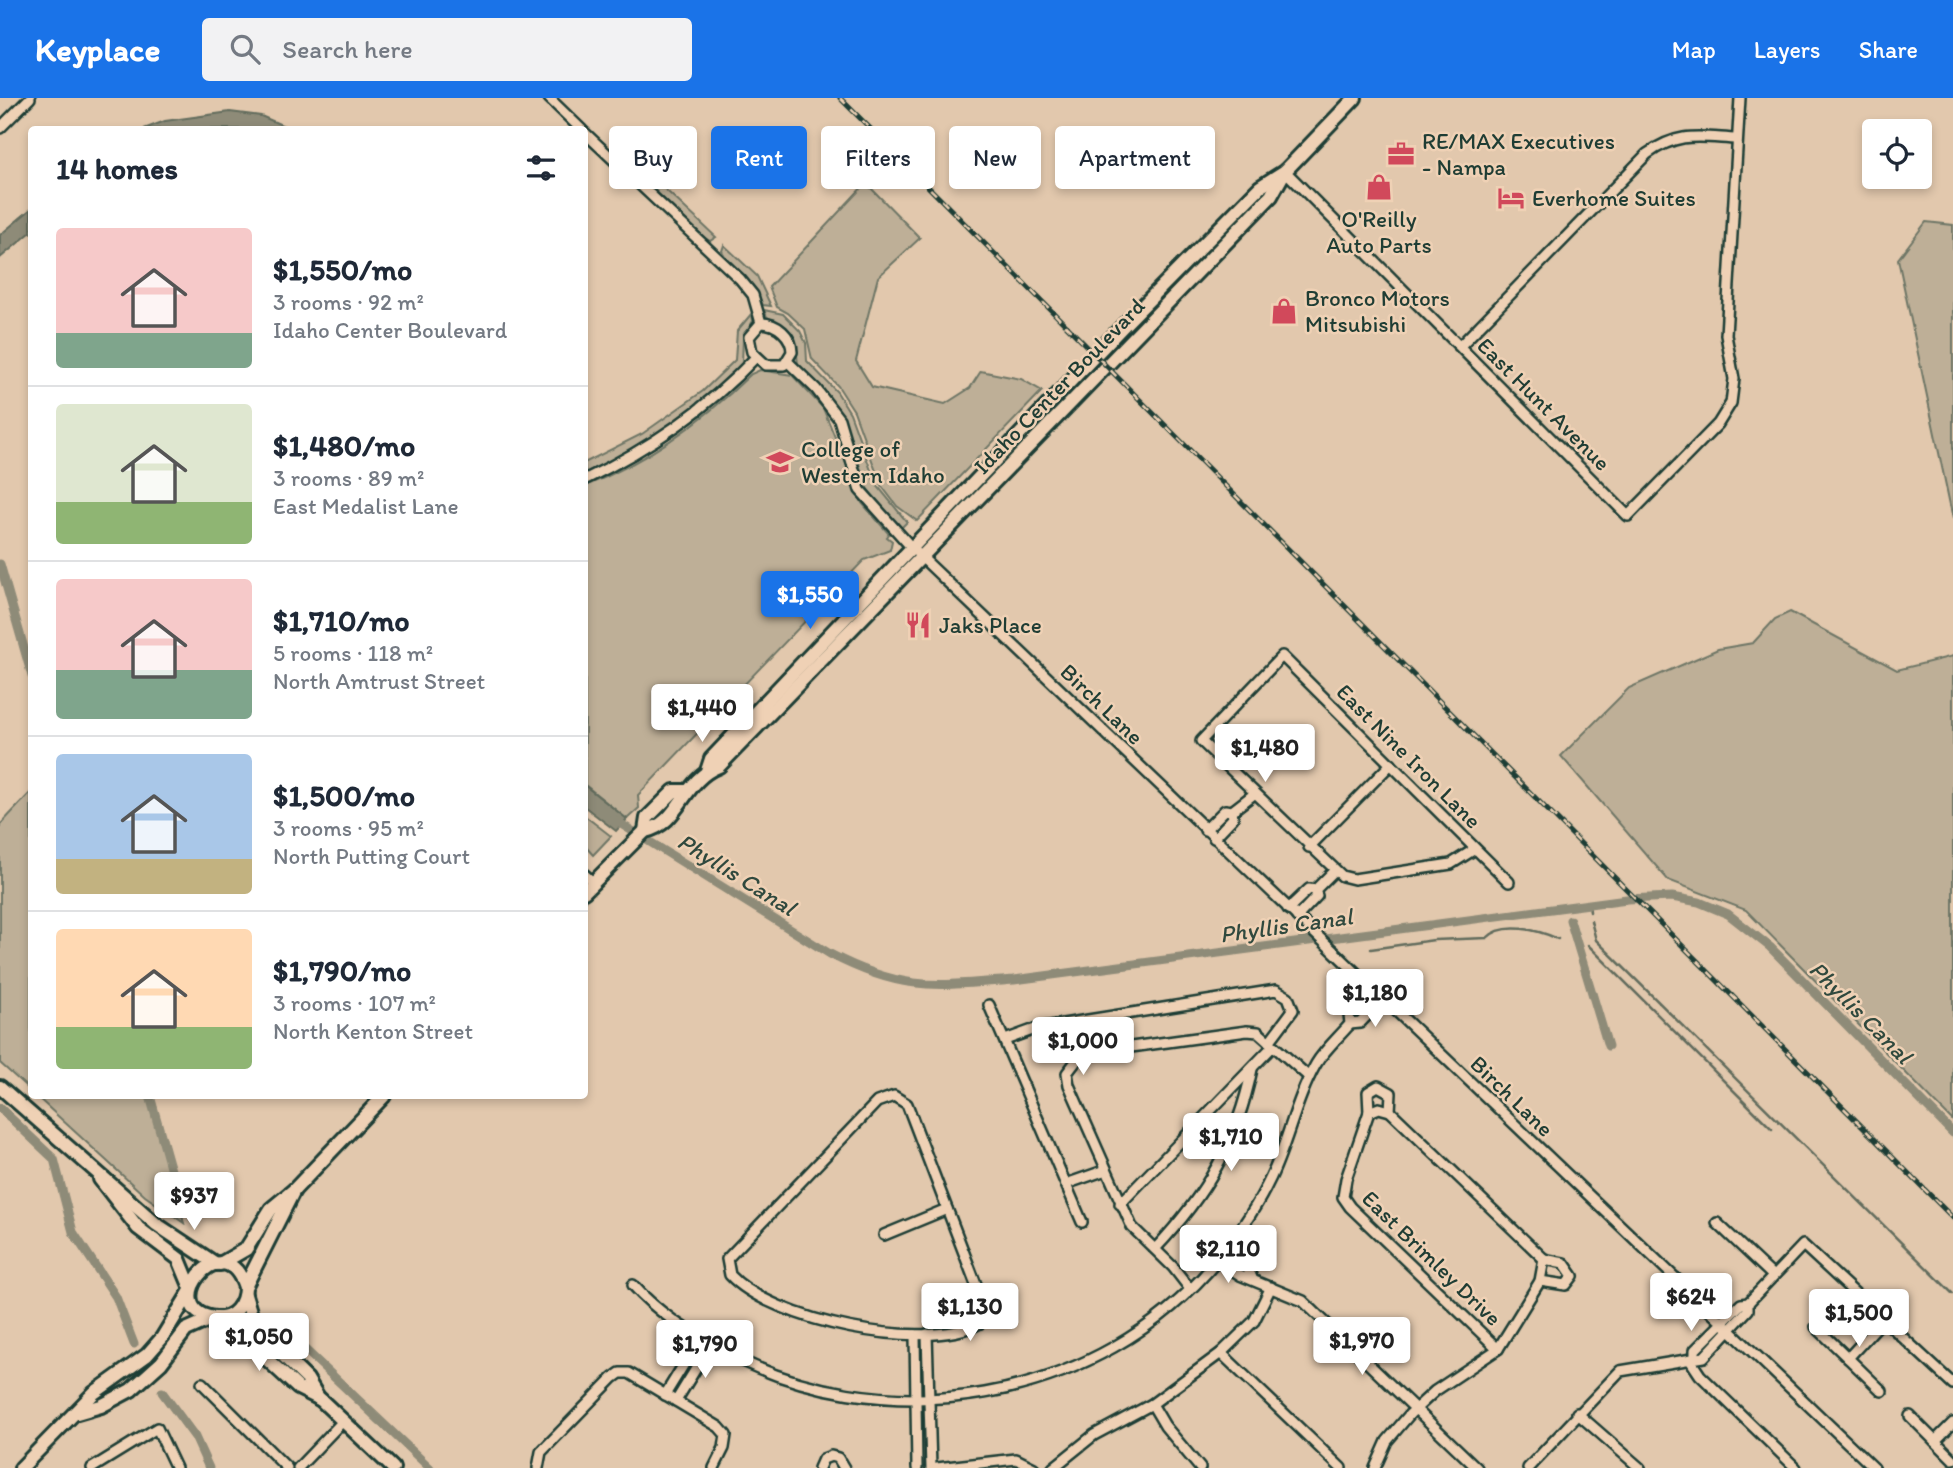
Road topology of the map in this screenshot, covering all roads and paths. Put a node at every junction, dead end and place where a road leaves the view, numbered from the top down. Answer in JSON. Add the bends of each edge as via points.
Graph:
{"nodes":[{"id":1,"x":30,"y":98,"type":"edge"},
{"id":2,"x":549,"y":98,"type":"edge"},
{"id":3,"x":1355,"y":98,"type":"edge"},
{"id":4,"x":1740,"y":98,"type":"edge"},
{"id":5,"x":578,"y":126,"type":"edge"},
{"id":6,"x":0,"y":128,"type":"edge"},
{"id":7,"x":588,"y":136,"type":"edge"},
{"id":8,"x":1737,"y":139,"type":"junction"},
{"id":9,"x":1285,"y":171,"type":"junction"},
{"id":10,"x":761,"y":323,"type":"junction"},
{"id":11,"x":1460,"y":346,"type":"junction"},
{"id":12,"x":757,"y":357,"type":"junction"},
{"id":13,"x":788,"y":362,"type":"junction"},
{"id":14,"x":588,"y":478,"type":"edge"},
{"id":15,"x":912,"y":548,"type":"junction"},
{"id":16,"x":923,"y":558,"type":"junction"},
{"id":17,"x":1391,"y":764,"type":"junction"},
{"id":18,"x":707,"y":771,"type":"junction"},
{"id":19,"x":1254,"y":794,"type":"junction"},
{"id":20,"x":1232,"y":811,"type":"junction"},
{"id":21,"x":1205,"y":830,"type":"junction"},
{"id":22,"x":1214,"y":838,"type":"junction"},
{"id":23,"x":1309,"y":847,"type":"junction"},
{"id":24,"x":1475,"y":849,"type":"junction"},
{"id":25,"x":1334,"y":871,"type":"junction"},
{"id":26,"x":588,"y":883,"type":"edge"},
{"id":27,"x":1509,"y":883,"type":"dead end"},
{"id":28,"x":1315,"y":890,"type":"junction"},
{"id":29,"x":1288,"y":909,"type":"junction"},
{"id":30,"x":1297,"y":917,"type":"junction"},
{"id":31,"x":1370,"y":987,"type":"junction"},
{"id":32,"x":1383,"y":999,"type":"junction"},
{"id":33,"x":989,"y":1005,"type":"dead end"},
{"id":34,"x":1350,"y":1024,"type":"junction"},
{"id":35,"x":1004,"y":1040,"type":"junction"},
{"id":36,"x":1271,"y":1044,"type":"junction"},
{"id":37,"x":1252,"y":1069,"type":"junction"},
{"id":38,"x":1310,"y":1077,"type":"junction"},
{"id":39,"x":0,"y":1087,"type":"edge"},
{"id":40,"x":381,"y":1099,"type":"edge"},
{"id":41,"x":1390,"y":1111,"type":"junction"},
{"id":42,"x":1369,"y":1112,"type":"junction"},
{"id":43,"x":1106,"y":1170,"type":"junction"},
{"id":44,"x":96,"y":1173,"type":"junction"},
{"id":45,"x":1066,"y":1184,"type":"junction"},
{"id":46,"x":295,"y":1190,"type":"junction"},
{"id":47,"x":1120,"y":1204,"type":"junction"},
{"id":48,"x":947,"y":1209,"type":"junction"},
{"id":49,"x":1082,"y":1222,"type":"dead end"},
{"id":50,"x":1717,"y":1223,"type":"dead end"},
{"id":51,"x":884,"y":1235,"type":"dead end"},
{"id":52,"x":1228,"y":1247,"type":"junction"},
{"id":53,"x":1156,"y":1249,"type":"junction"},
{"id":54,"x":1544,"y":1259,"type":"junction"},
{"id":55,"x":1217,"y":1260,"type":"junction"},
{"id":56,"x":218,"y":1264,"type":"junction"},
{"id":57,"x":1773,"y":1276,"type":"junction"},
{"id":58,"x":1252,"y":1278,"type":"junction"},
{"id":59,"x":1540,"y":1281,"type":"junction"},
{"id":60,"x":633,"y":1286,"type":"dead end"},
{"id":61,"x":1271,"y":1287,"type":"junction"},
{"id":62,"x":1190,"y":1289,"type":"junction"},
{"id":63,"x":191,"y":1290,"type":"junction"},
{"id":64,"x":245,"y":1291,"type":"junction"},
{"id":65,"x":1748,"y":1303,"type":"junction"},
{"id":66,"x":215,"y":1318,"type":"junction"},
{"id":67,"x":1883,"y":1320,"type":"junction"},
{"id":68,"x":1721,"y":1323,"type":"junction"},
{"id":69,"x":1816,"y":1328,"type":"dead end"},
{"id":70,"x":1730,"y":1331,"type":"junction"},
{"id":71,"x":927,"y":1334,"type":"junction"},
{"id":72,"x":915,"y":1335,"type":"junction"},
{"id":73,"x":701,"y":1338,"type":"junction"},
{"id":74,"x":711,"y":1344,"type":"junction"},
{"id":75,"x":1498,"y":1349,"type":"junction"},
{"id":76,"x":1221,"y":1353,"type":"junction"},
{"id":77,"x":1848,"y":1358,"type":"junction"},
{"id":78,"x":1692,"y":1359,"type":"junction"},
{"id":79,"x":202,"y":1383,"type":"dead end"},
{"id":80,"x":1953,"y":1384,"type":"edge"},
{"id":81,"x":1882,"y":1391,"type":"dead end"},
{"id":82,"x":665,"y":1395,"type":"junction"},
{"id":83,"x":320,"y":1399,"type":"junction"},
{"id":84,"x":676,"y":1401,"type":"junction"},
{"id":85,"x":916,"y":1401,"type":"junction"},
{"id":86,"x":928,"y":1401,"type":"junction"},
{"id":87,"x":1152,"y":1404,"type":"junction"},
{"id":88,"x":1417,"y":1408,"type":"junction"},
{"id":89,"x":77,"y":1413,"type":"junction"},
{"id":90,"x":1577,"y":1413,"type":"junction"},
{"id":91,"x":1910,"y":1416,"type":"dead end"},
{"id":92,"x":343,"y":1421,"type":"junction"},
{"id":93,"x":1953,"y":1423,"type":"edge"},
{"id":94,"x":1935,"y":1441,"type":"junction"},
{"id":95,"x":1953,"y":1459,"type":"edge"},
{"id":96,"x":29,"y":1466,"type":"edge"},
{"id":97,"x":92,"y":1468,"type":"edge"},
{"id":98,"x":176,"y":1468,"type":"edge"},
{"id":99,"x":288,"y":1468,"type":"edge"},
{"id":100,"x":298,"y":1468,"type":"edge"},
{"id":101,"x":393,"y":1468,"type":"edge"},
{"id":102,"x":538,"y":1468,"type":"edge"},
{"id":103,"x":713,"y":1468,"type":"edge"},
{"id":104,"x":819,"y":1468,"type":"edge"},
{"id":105,"x":844,"y":1468,"type":"edge"},
{"id":106,"x":917,"y":1468,"type":"edge"},
{"id":107,"x":931,"y":1468,"type":"edge"},
{"id":108,"x":937,"y":1468,"type":"edge"},
{"id":109,"x":1034,"y":1468,"type":"edge"},
{"id":110,"x":1053,"y":1468,"type":"edge"},
{"id":111,"x":1200,"y":1468,"type":"edge"},
{"id":112,"x":1341,"y":1468,"type":"edge"},
{"id":113,"x":1375,"y":1468,"type":"edge"},
{"id":114,"x":1477,"y":1468,"type":"edge"},
{"id":115,"x":1528,"y":1468,"type":"edge"},
{"id":116,"x":1640,"y":1468,"type":"edge"},
{"id":117,"x":1796,"y":1468,"type":"edge"},
{"id":118,"x":1874,"y":1468,"type":"edge"}],
"edges":[{"from":1,"to":6,"type":"street"},
{"from":2,"to":5,"type":"street"},
{"from":3,"to":9,"type":"main road","name":"Idaho Center Boulevard"},
{"from":4,"to":8,"type":"street"},
{"from":7,"to":10,"type":"street","via":[[740,279],[753,295]]},
{"from":8,"to":11,"type":"street","via":[[1666,140],[1647,154]]},
{"from":8,"to":11,"type":"street","name":"East Hunt Avenue","via":[[1726,335],[1734,379],[1731,403],[1718,424],[1628,516]]},
{"from":9,"to":11,"type":"street","name":"East Hunt Avenue"},
{"from":9,"to":15,"type":"main road","name":"Idaho Center Boulevard","via":[[1261,187],[1212,236]]},
{"from":9,"to":16,"type":"main road","name":"Idaho Center Boulevard","via":[[1271,196]]},
{"from":10,"to":12,"type":"street","via":[[749,337]]},
{"from":10,"to":13,"type":"street","via":[[777,327],[789,340],[792,352]]},
{"from":12,"to":13,"type":"street","via":[[770,366]]},
{"from":12,"to":14,"type":"street","via":[[718,395],[653,445]]},
{"from":13,"to":15,"type":"street","name":"Birch Lane","via":[[839,419],[860,490]]},
{"from":15,"to":16,"type":"street","name":"Birch Lane"},
{"from":15,"to":18,"type":"main road","name":"Idaho Center Boulevard","via":[[711,759]]},
{"from":16,"to":18,"type":"main road","name":"Idaho Center Boulevard","via":[[719,766]]},
{"from":16,"to":21,"type":"street","name":"Birch Lane"},
{"from":17,"to":19,"type":"street","name":"East Nine Iron Lane","via":[[1282,656],[1201,741]]},
{"from":17,"to":23,"type":"street"},
{"from":17,"to":24,"type":"street","name":"East Nine Iron Lane"},
{"from":18,"to":26,"type":"main road","name":"Idaho Center Boulevard","via":[[657,829],[645,831]]},
{"from":19,"to":20,"type":"street"},
{"from":19,"to":23,"type":"street"},
{"from":20,"to":21,"type":"street","via":[[1225,810]]},
{"from":20,"to":22,"type":"street","via":[[1233,818]]},
{"from":21,"to":22,"type":"street","name":"Birch Lane"},
{"from":22,"to":29,"type":"street","name":"Birch Lane"},
{"from":23,"to":25,"type":"street"},
{"from":24,"to":25,"type":"street","via":[[1451,864],[1354,879]]},
{"from":24,"to":27,"type":"street","name":"East Nine Iron Lane"},
{"from":25,"to":28,"type":"street"},
{"from":28,"to":29,"type":"street","via":[[1309,889]]},
{"from":28,"to":30,"type":"street","via":[[1317,896]]},
{"from":29,"to":30,"type":"street","name":"Birch Lane"},
{"from":30,"to":31,"type":"street","name":"Birch Lane"},
{"from":31,"to":32,"type":"street","name":"Birch Lane"},
{"from":31,"to":34,"type":"street","via":[[1349,1014]]},
{"from":32,"to":34,"type":"street","via":[[1360,1023]]},
{"from":32,"to":68,"type":"street","name":"Birch Lane"},
{"from":33,"to":35,"type":"street"},
{"from":34,"to":38,"type":"street"},
{"from":35,"to":36,"type":"street","via":[[1038,1028],[1276,990],[1288,998],[1293,1010]]},
{"from":35,"to":45,"type":"street"},
{"from":36,"to":37,"type":"street"},
{"from":36,"to":38,"type":"street"},
{"from":36,"to":43,"type":"street","via":[[1258,1032],[1247,1031],[1080,1056],[1067,1073],[1069,1085]]},
{"from":37,"to":47,"type":"street"},
{"from":37,"to":53,"type":"street","via":[[1234,1136],[1209,1183]]},
{"from":38,"to":52,"type":"street","via":[[1271,1176]]},
{"from":39,"to":44,"type":"main road"},
{"from":40,"to":46,"type":"main road"},
{"from":41,"to":42,"type":"street","via":[[1379,1108]]},
{"from":41,"to":42,"type":"street","via":[[1391,1093],[1378,1086],[1368,1092]]},
{"from":41,"to":54,"type":"street"},
{"from":42,"to":75,"type":"street","name":"East Brimley Drive","via":[[1343,1197]]},
{"from":43,"to":45,"type":"street"},
{"from":43,"to":47,"type":"street"},
{"from":44,"to":56,"type":"main road","via":[[181,1243]]},
{"from":44,"to":63,"type":"main road","via":[[138,1227],[178,1259]]},
{"from":45,"to":49,"type":"street"},
{"from":46,"to":56,"type":"main road","via":[[271,1209],[246,1249]]},
{"from":46,"to":64,"type":"main road"},
{"from":47,"to":53,"type":"street","via":[[1132,1227]]},
{"from":48,"to":51,"type":"street"},
{"from":48,"to":71,"type":"street","via":[[985,1313],[971,1328]]},
{"from":48,"to":72,"type":"street","via":[[907,1104],[894,1096],[884,1098],[727,1259],[736,1282],[771,1302],[831,1322]]},
{"from":50,"to":57,"type":"street"},
{"from":52,"to":55,"type":"street"},
{"from":52,"to":58,"type":"street"},
{"from":53,"to":62,"type":"street"},
{"from":54,"to":59,"type":"street"},
{"from":54,"to":59,"type":"street","via":[[1564,1263],[1573,1276],[1566,1285]]},
{"from":55,"to":58,"type":"street"},
{"from":55,"to":62,"type":"street"},
{"from":56,"to":63,"type":"main road","via":[[202,1268]]},
{"from":56,"to":64,"type":"main road","via":[[237,1272]]},
{"from":57,"to":65,"type":"street"},
{"from":57,"to":67,"type":"street","via":[[1803,1245]]},
{"from":58,"to":61,"type":"street"},
{"from":59,"to":75,"type":"street"},
{"from":60,"to":73,"type":"street"},
{"from":61,"to":76,"type":"street","via":[[1254,1321]]},
{"from":61,"to":88,"type":"street","via":[[1303,1301]]},
{"from":62,"to":86,"type":"street","via":[[1131,1336],[1074,1367],[1027,1384]]},
{"from":63,"to":66,"type":"main road","via":[[197,1309]]},
{"from":63,"to":89,"type":"main road","via":[[162,1338],[94,1393]]},
{"from":64,"to":66,"type":"main road","via":[[237,1311]]},
{"from":64,"to":83,"type":"main road","via":[[255,1328],[307,1378]]},
{"from":65,"to":68,"type":"street"},
{"from":65,"to":70,"type":"street","via":[[1748,1310]]},
{"from":66,"to":83,"type":"main road","via":[[298,1388]]},
{"from":66,"to":89,"type":"main road","via":[[186,1330],[161,1363],[131,1390]]},
{"from":67,"to":77,"type":"street"},
{"from":67,"to":80,"type":"street"},
{"from":68,"to":70,"type":"street","name":"Birch Lane"},
{"from":68,"to":78,"type":"street"},
{"from":69,"to":77,"type":"street"},
{"from":70,"to":78,"type":"street","via":[[1704,1357]]},
{"from":70,"to":118,"type":"street","name":"Birch Lane"},
{"from":71,"to":72,"type":"street"},
{"from":71,"to":86,"type":"street"},
{"from":72,"to":85,"type":"street"},
{"from":73,"to":74,"type":"street"},
{"from":73,"to":82,"type":"street"},
{"from":74,"to":84,"type":"street"},
{"from":74,"to":85,"type":"street","via":[[792,1382],[838,1394]]},
{"from":75,"to":88,"type":"street"},
{"from":76,"to":87,"type":"street"},
{"from":76,"to":112,"type":"street"},
{"from":77,"to":81,"type":"street"},
{"from":78,"to":90,"type":"street","via":[[1620,1371]]},
{"from":78,"to":117,"type":"street","via":[[1700,1375]]},
{"from":79,"to":99,"type":"street"},
{"from":82,"to":84,"type":"street"},
{"from":82,"to":102,"type":"street","via":[[629,1373],[620,1373],[541,1452]]},
{"from":83,"to":92,"type":"main road"},
{"from":84,"to":103,"type":"street","via":[[726,1435]]},
{"from":85,"to":86,"type":"street"},
{"from":85,"to":106,"type":"street"},
{"from":86,"to":107,"type":"street"},
{"from":87,"to":110,"type":"street","via":[[1094,1435]]},
{"from":87,"to":111,"type":"street"},
{"from":88,"to":113,"type":"street","via":[[1387,1441]]},
{"from":88,"to":114,"type":"street"},
{"from":89,"to":96,"type":"main road"},
{"from":90,"to":115,"type":"street"},
{"from":90,"to":116,"type":"street"},
{"from":91,"to":94,"type":"street"},
{"from":92,"to":100,"type":"street"},
{"from":92,"to":101,"type":"main road"},
{"from":93,"to":94,"type":"street"},
{"from":94,"to":95,"type":"street"},
{"from":97,"to":98,"type":"street","via":[[157,1428]]},
{"from":104,"to":105,"type":"street","via":[[823,1459],[831,1456]]},
{"from":108,"to":109,"type":"street","via":[[1016,1460]]}]}
